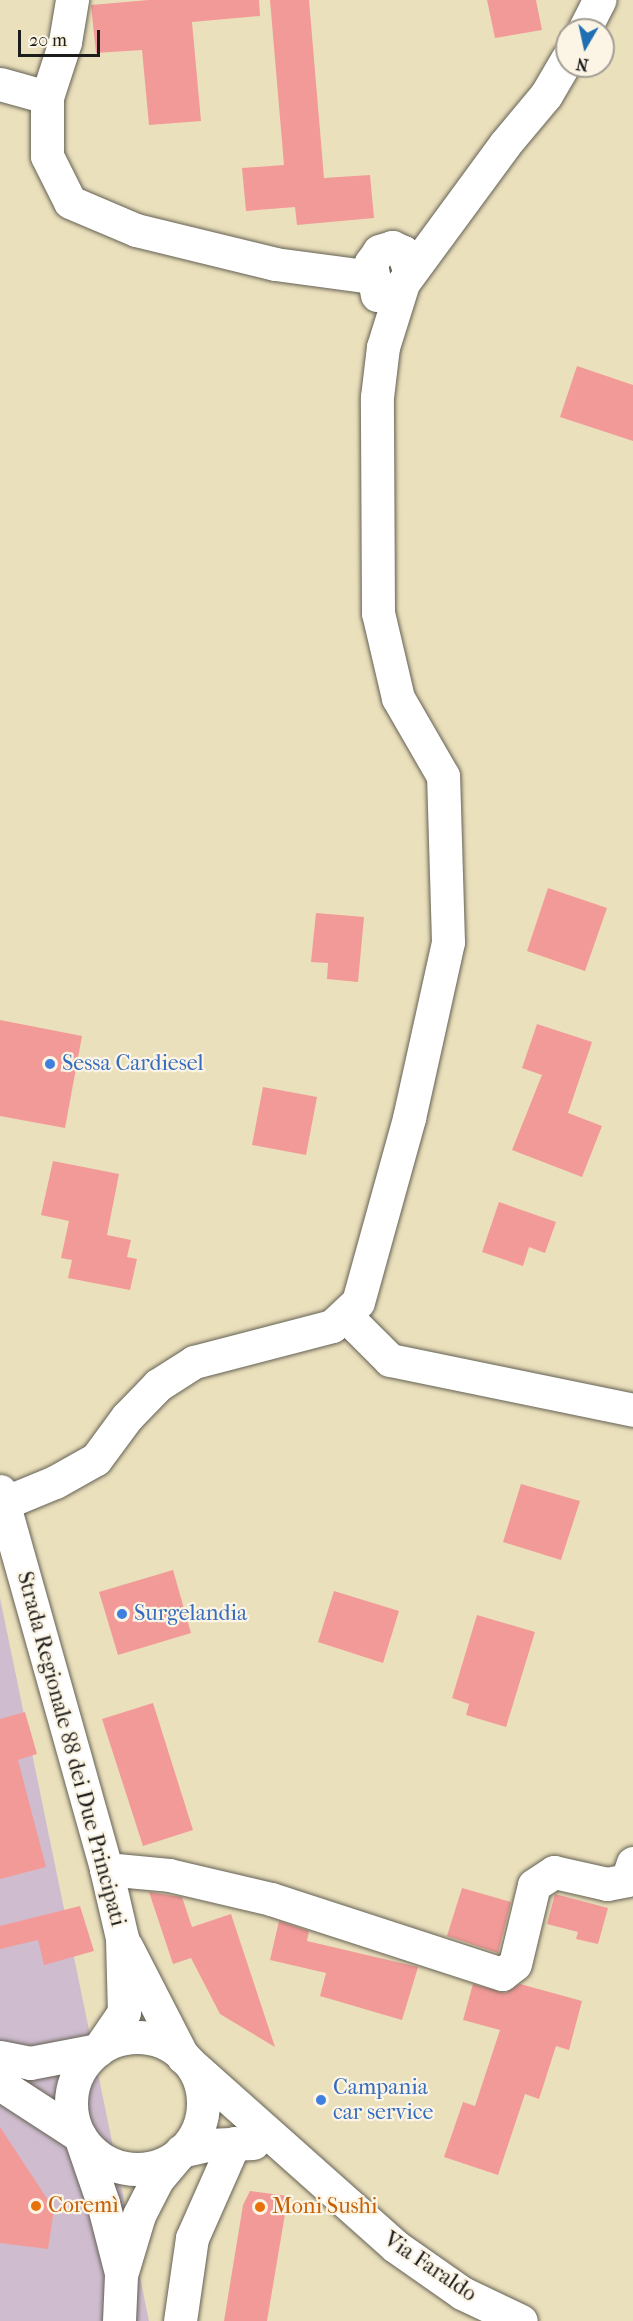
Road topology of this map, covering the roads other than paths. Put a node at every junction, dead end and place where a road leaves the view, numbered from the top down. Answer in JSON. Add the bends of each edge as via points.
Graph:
{"nodes":[{"id":1,"x":72,"y":0,"type":"edge"},
{"id":2,"x":599,"y":0,"type":"edge"},
{"id":3,"x":590,"y":18,"type":"edge"},
{"id":4,"x":556,"y":78,"type":"edge"},
{"id":5,"x":0,"y":84,"type":"edge"},
{"id":6,"x":47,"y":96,"type":"junction"},
{"id":7,"x":389,"y":270,"type":"junction"},
{"id":8,"x":346,"y":1316,"type":"junction"},
{"id":9,"x":633,"y":1410,"type":"edge"},
{"id":10,"x":2,"y":1497,"type":"edge"},
{"id":11,"x":633,"y":1863,"type":"edge"},
{"id":12,"x":106,"y":1869,"type":"junction"},
{"id":13,"x":122,"y":1938,"type":"junction"},
{"id":14,"x":98,"y":2050,"type":"junction"},
{"id":15,"x":0,"y":2057,"type":"edge"},
{"id":16,"x":183,"y":2057,"type":"junction"},
{"id":17,"x":0,"y":2084,"type":"edge"},
{"id":18,"x":80,"y":2136,"type":"junction"},
{"id":19,"x":234,"y":2143,"type":"junction"},
{"id":20,"x":181,"y":2151,"type":"junction"},
{"id":21,"x":293,"y":2155,"type":"junction"},
{"id":22,"x":121,"y":2275,"type":"junction"},
{"id":23,"x":119,"y":2321,"type":"edge"},
{"id":24,"x":180,"y":2321,"type":"edge"},
{"id":25,"x":521,"y":2321,"type":"edge"}],
"edges":[{"from":1,"to":6,"type":"street"},
{"from":2,"to":3,"type":"street"},
{"from":4,"to":7,"type":"street","via":[[452,216]]},
{"from":5,"to":6,"type":"street"},
{"from":6,"to":7,"type":"street","via":[[46,156],[70,202],[136,230],[275,264]]},
{"from":7,"to":8,"type":"street","via":[[377,397],[378,613],[398,698],[443,776],[448,942],[409,1118],[358,1302]]},
{"from":8,"to":9,"type":"street","via":[[390,1360]]},
{"from":8,"to":10,"type":"street","via":[[332,1326],[194,1362],[158,1384],[96,1459],[55,1482]]},
{"from":10,"to":12,"type":"street","name":"Strada Regionale 88 dei Due Principati"},
{"from":11,"to":12,"type":"street","via":[[627,1880],[607,1884],[554,1872],[534,1885],[515,1964],[502,1974],[271,1899],[169,1875]]},
{"from":12,"to":13,"type":"street","name":"Strada Regionale 88 dei Due Principati"},
{"from":13,"to":14,"type":"street","name":"Strada Regionale 88 dei Due Principati","via":[[124,2012]]},
{"from":13,"to":16,"type":"street","name":"Strada Regionale 88 dei Due Principati"},
{"from":14,"to":15,"type":"street","via":[[30,2063]]},
{"from":14,"to":16,"type":"street","name":"Strada Regionale 88 dei Due Principati","via":[[116,2041],[147,2038],[167,2045]]},
{"from":14,"to":18,"type":"street","name":"Strada Regionale 88 dei Due Principati","via":[[82,2067],[73,2087],[73,2119]]},
{"from":16,"to":20,"type":"street","name":"Strada Regionale 88 dei Due Principati","via":[[197,2077],[202,2105],[196,2132]]},
{"from":16,"to":21,"type":"street","name":"Via Faraldo"},
{"from":17,"to":18,"type":"street"},
{"from":18,"to":20,"type":"street","name":"Strada Regionale 88 dei Due Principati","via":[[104,2160],[125,2168],[157,2165]]},
{"from":18,"to":22,"type":"street","name":"Strada Regionale 88 dei Due Principati","via":[[103,2203]]},
{"from":19,"to":20,"type":"street"},
{"from":19,"to":21,"type":"street","via":[[249,2142]]},
{"from":19,"to":24,"type":"street","via":[[192,2238]]},
{"from":20,"to":22,"type":"street","name":"Strada Regionale 88 dei Due Principati","via":[[156,2181],[139,2215]]},
{"from":21,"to":25,"type":"street","name":"Via Faraldo","via":[[395,2246],[462,2293]]},
{"from":22,"to":23,"type":"street","name":"Strada Regionale 88 dei Due Principati"}]}
